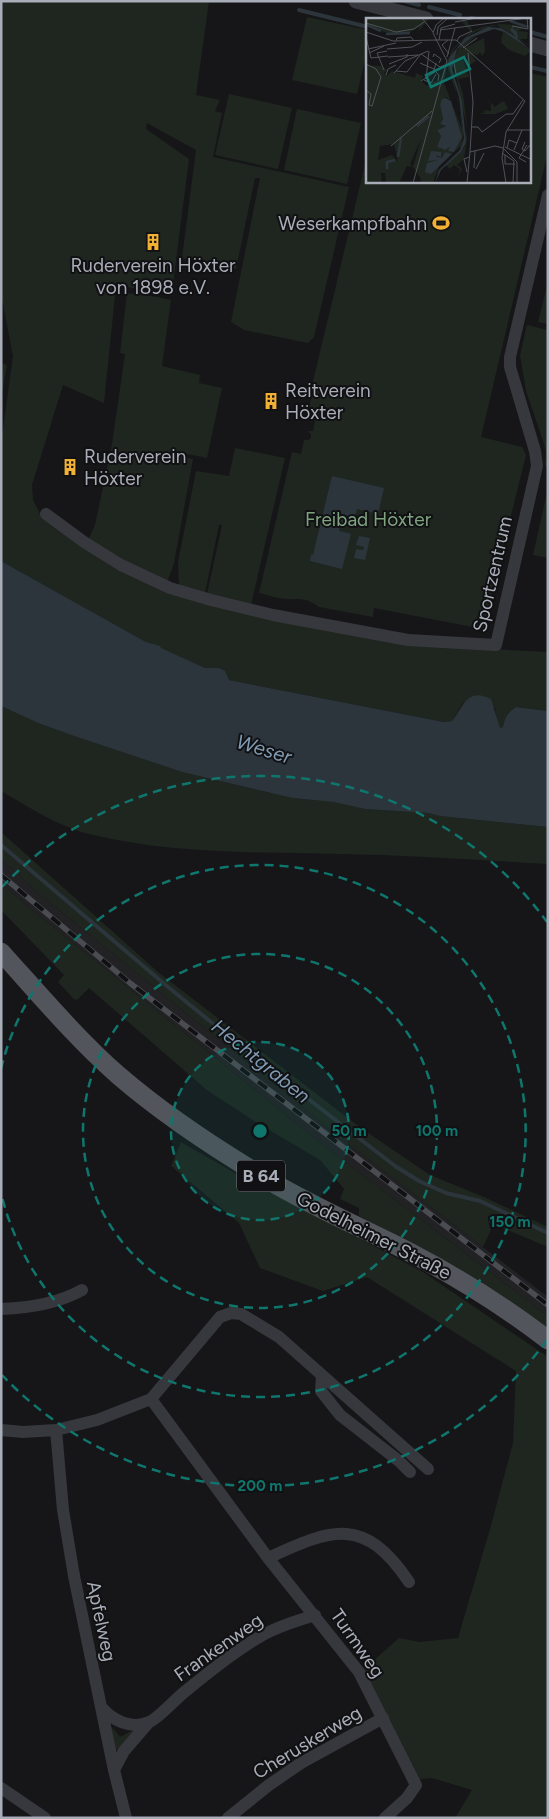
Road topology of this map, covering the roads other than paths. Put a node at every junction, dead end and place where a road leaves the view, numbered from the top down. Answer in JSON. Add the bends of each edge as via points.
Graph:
{"nodes":[{"id":1,"x":356,"y":1,"type":"edge"},
{"id":2,"x":422,"y":18,"type":"edge"},
{"id":3,"x":532,"y":45,"type":"edge"},
{"id":4,"x":548,"y":49,"type":"edge"},
{"id":5,"x":548,"y":195,"type":"edge"},
{"id":6,"x":46,"y":514,"type":"dead end"},
{"id":7,"x":1,"y":952,"type":"edge"},
{"id":8,"x":82,"y":1290,"type":"dead end"},
{"id":9,"x":1,"y":1308,"type":"edge"},
{"id":10,"x":548,"y":1340,"type":"edge"},
{"id":11,"x":322,"y":1376,"type":"junction"},
{"id":12,"x":151,"y":1400,"type":"junction"},
{"id":13,"x":1,"y":1430,"type":"edge"},
{"id":14,"x":56,"y":1430,"type":"junction"},
{"id":15,"x":428,"y":1469,"type":"dead end"},
{"id":16,"x":410,"y":1472,"type":"dead end"},
{"id":17,"x":268,"y":1558,"type":"junction"},
{"id":18,"x":409,"y":1582,"type":"dead end"},
{"id":19,"x":315,"y":1615,"type":"junction"},
{"id":20,"x":101,"y":1708,"type":"junction"},
{"id":21,"x":383,"y":1718,"type":"junction"},
{"id":22,"x":149,"y":1722,"type":"junction"},
{"id":23,"x":114,"y":1770,"type":"junction"},
{"id":24,"x":1,"y":1788,"type":"edge"},
{"id":25,"x":45,"y":1818,"type":"edge"},
{"id":26,"x":126,"y":1818,"type":"edge"},
{"id":27,"x":228,"y":1818,"type":"edge"},
{"id":28,"x":385,"y":1818,"type":"edge"}],
"edges":[{"from":1,"to":2,"type":"street"},
{"from":3,"to":4,"type":"street"},
{"from":5,"to":6,"type":"street","name":"Sportzentrum","via":[[510,357],[537,466],[496,644],[408,640],[274,615],[205,598],[158,583],[121,565]]},
{"from":7,"to":10,"type":"main road","name":"Godelheimer Straße","number":"B 64","via":[[85,1043],[163,1111],[262,1176],[456,1278]]},
{"from":8,"to":9,"type":"street","via":[[69,1298],[37,1306]]},
{"from":11,"to":12,"type":"street","via":[[279,1337],[242,1314],[231,1313],[220,1317]]},
{"from":11,"to":15,"type":"street"},
{"from":11,"to":16,"type":"street","via":[[321,1391],[340,1415]]},
{"from":12,"to":14,"type":"street","via":[[97,1420]]},
{"from":12,"to":17,"type":"street","name":"Turmweg"},
{"from":13,"to":14,"type":"street"},
{"from":14,"to":20,"type":"street","name":"Apfelweg","via":[[63,1510]]},
{"from":17,"to":18,"type":"street","via":[[304,1541],[330,1534],[352,1534],[380,1548]]},
{"from":17,"to":19,"type":"street","name":"Turmweg"},
{"from":19,"to":21,"type":"street","name":"Turmweg","via":[[359,1672]]},
{"from":19,"to":22,"type":"street","name":"Frankenweg","via":[[262,1635],[230,1656]]},
{"from":20,"to":22,"type":"street","via":[[119,1722],[136,1725]]},
{"from":20,"to":23,"type":"street","name":"Apfelweg"},
{"from":21,"to":27,"type":"street","name":"Cheruskerweg","via":[[301,1763]]},
{"from":21,"to":28,"type":"street","name":"Turmweg","via":[[416,1785]]},
{"from":22,"to":23,"type":"street","name":"Frankenweg","via":[[124,1751]]},
{"from":23,"to":26,"type":"street","name":"Apfelweg"},
{"from":24,"to":25,"type":"street"}]}
